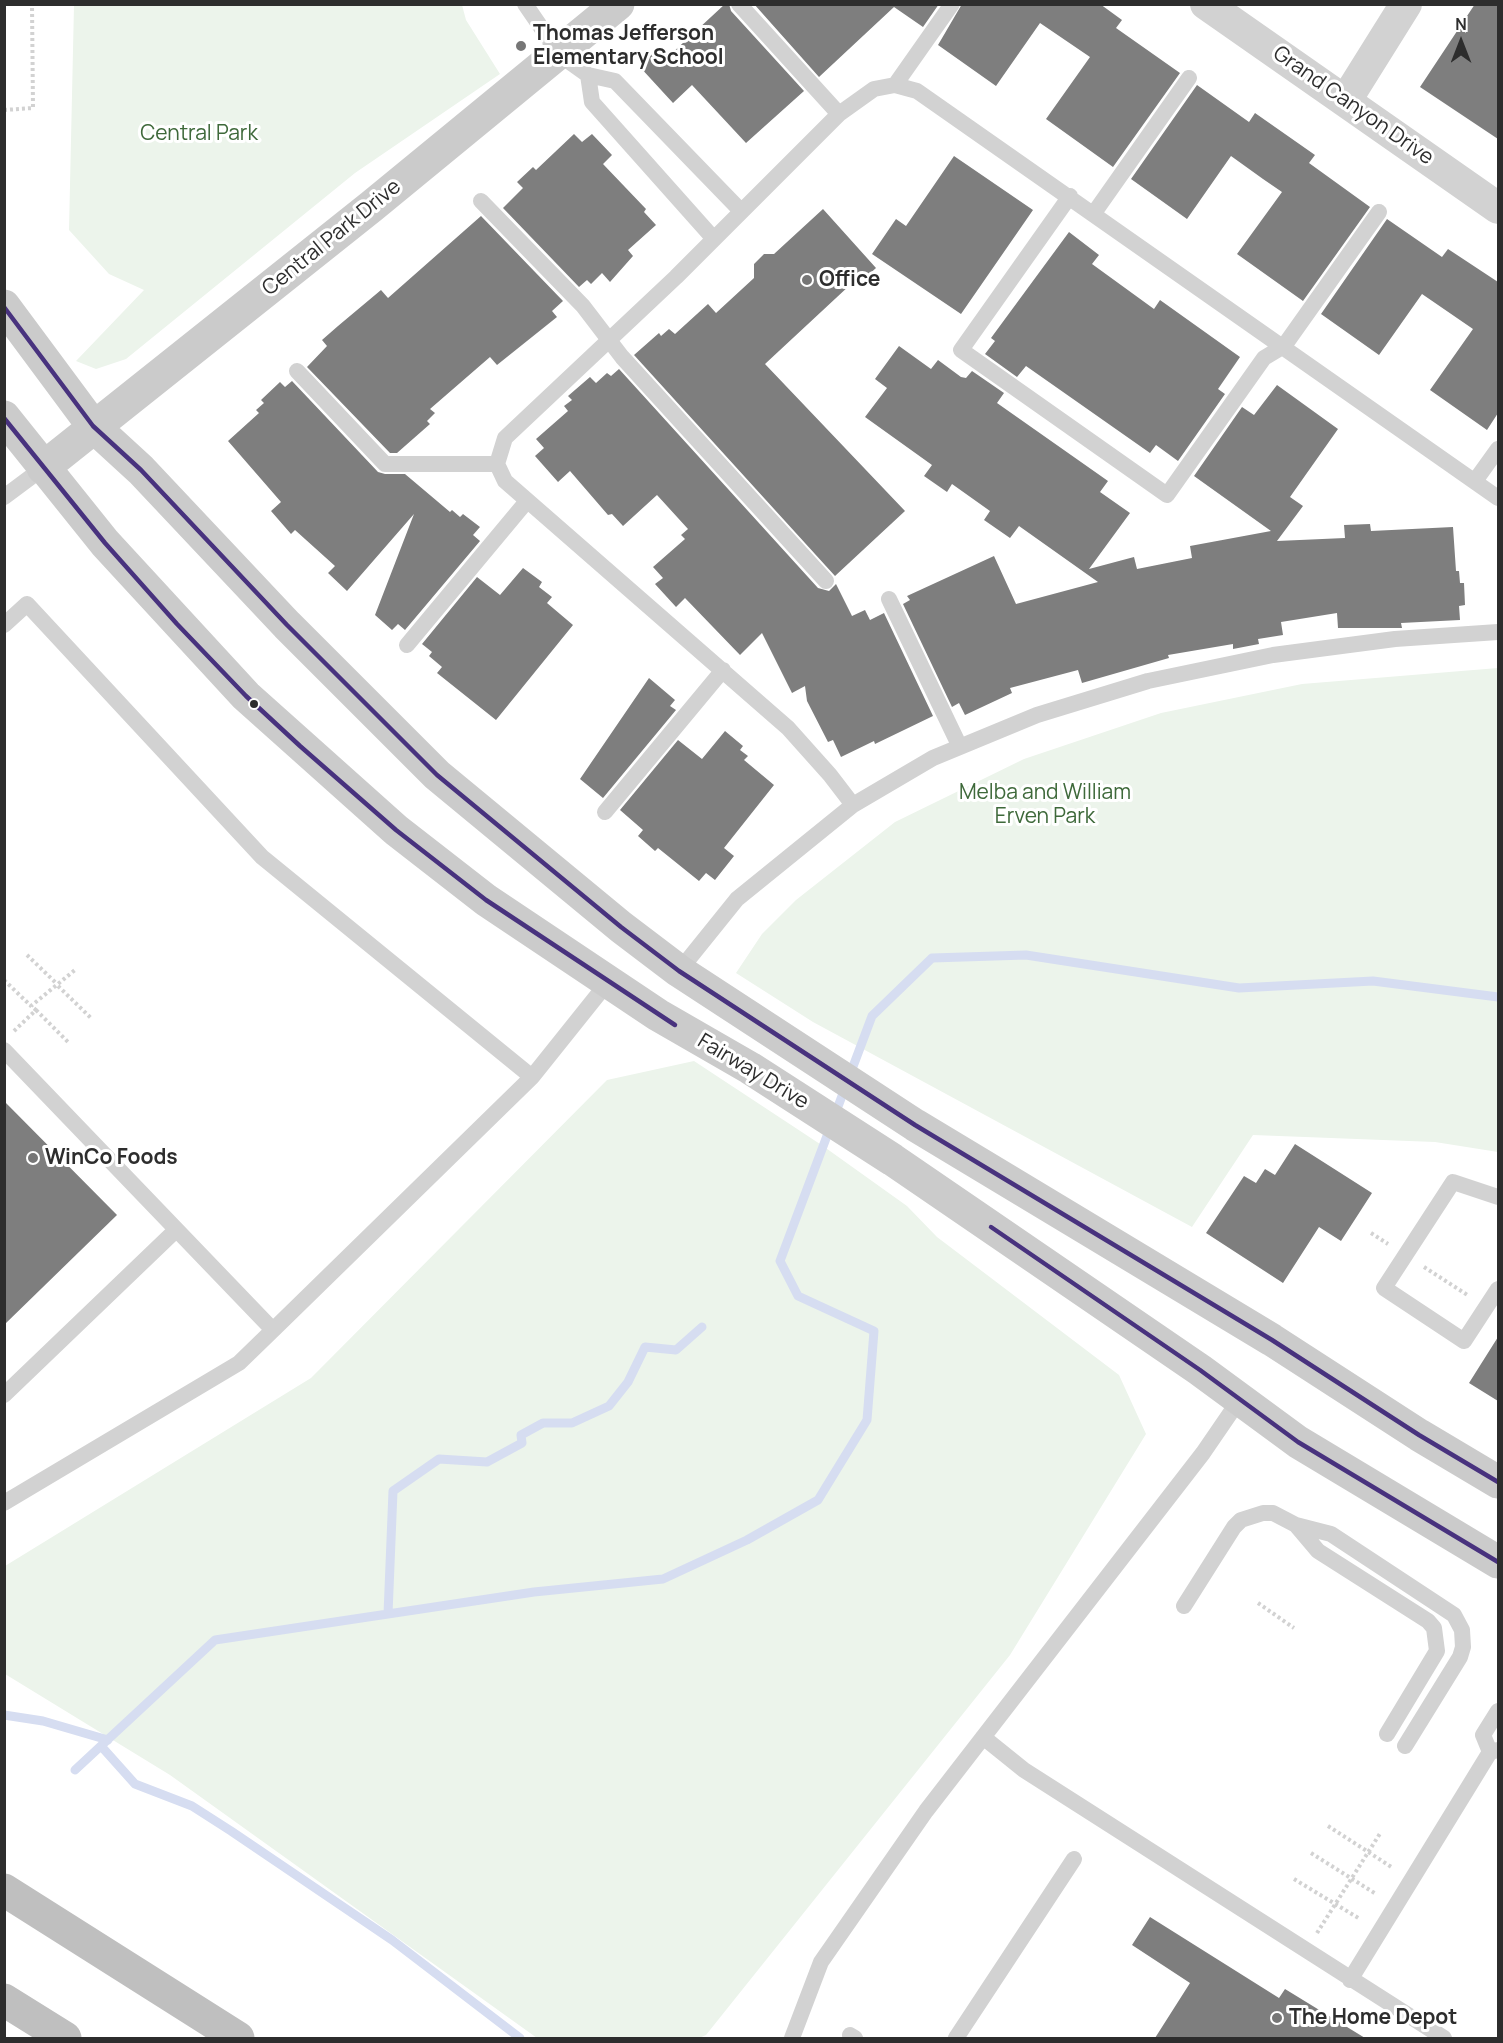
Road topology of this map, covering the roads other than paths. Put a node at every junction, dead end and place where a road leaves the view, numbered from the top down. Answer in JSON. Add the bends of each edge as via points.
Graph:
{"nodes":[{"id":1,"x":525,"y":4,"type":"edge"},
{"id":2,"x":618,"y":4,"type":"edge"},
{"id":3,"x":739,"y":4,"type":"edge"},
{"id":4,"x":952,"y":4,"type":"edge"},
{"id":5,"x":1206,"y":4,"type":"edge"},
{"id":6,"x":1406,"y":4,"type":"edge"},
{"id":7,"x":560,"y":55,"type":"junction"},
{"id":8,"x":588,"y":75,"type":"junction"},
{"id":9,"x":1189,"y":78,"type":"dead end"},
{"id":10,"x":895,"y":84,"type":"junction"},
{"id":11,"x":1346,"y":100,"type":"junction"},
{"id":12,"x":840,"y":114,"type":"junction"},
{"id":13,"x":1070,"y":196,"type":"junction"},
{"id":14,"x":481,"y":201,"type":"dead end"},
{"id":15,"x":1498,"y":208,"type":"edge"},
{"id":16,"x":741,"y":211,"type":"junction"},
{"id":17,"x":1379,"y":212,"type":"dead end"},
{"id":18,"x":1094,"y":213,"type":"junction"},
{"id":19,"x":714,"y":239,"type":"junction"},
{"id":20,"x":4,"y":306,"type":"edge"},
{"id":21,"x":609,"y":340,"type":"junction"},
{"id":22,"x":1284,"y":346,"type":"junction"},
{"id":23,"x":297,"y":371,"type":"dead end"},
{"id":24,"x":4,"y":417,"type":"edge"},
{"id":25,"x":93,"y":426,"type":"junction"},
{"id":26,"x":1498,"y":449,"type":"edge"},
{"id":27,"x":497,"y":464,"type":"junction"},
{"id":28,"x":44,"y":468,"type":"junction"},
{"id":29,"x":1475,"y":482,"type":"junction"},
{"id":30,"x":4,"y":497,"type":"edge"},
{"id":31,"x":1498,"y":498,"type":"edge"},
{"id":32,"x":527,"y":501,"type":"junction"},
{"id":33,"x":826,"y":581,"type":"dead end"},
{"id":34,"x":889,"y":599,"type":"dead end"},
{"id":35,"x":4,"y":625,"type":"edge"},
{"id":36,"x":1498,"y":632,"type":"edge"},
{"id":37,"x":407,"y":645,"type":"dead end"},
{"id":38,"x":723,"y":670,"type":"junction"},
{"id":39,"x":960,"y":747,"type":"junction"},
{"id":40,"x":853,"y":805,"type":"junction"},
{"id":41,"x":605,"y":812,"type":"dead end"},
{"id":42,"x":680,"y":971,"type":"junction"},
{"id":43,"x":608,"y":982,"type":"junction"},
{"id":44,"x":4,"y":1050,"type":"edge"},
{"id":45,"x":532,"y":1077,"type":"junction"},
{"id":46,"x":1498,"y":1197,"type":"edge"},
{"id":47,"x":177,"y":1230,"type":"junction"},
{"id":48,"x":1498,"y":1289,"type":"edge"},
{"id":49,"x":273,"y":1330,"type":"junction"},
{"id":50,"x":4,"y":1395,"type":"edge"},
{"id":51,"x":1240,"y":1399,"type":"junction"},
{"id":52,"x":1498,"y":1482,"type":"edge"},
{"id":53,"x":4,"y":1503,"type":"edge"},
{"id":54,"x":1296,"y":1525,"type":"junction"},
{"id":55,"x":1498,"y":1562,"type":"edge"},
{"id":56,"x":1184,"y":1606,"type":"dead end"},
{"id":57,"x":1498,"y":1711,"type":"edge"},
{"id":58,"x":1387,"y":1734,"type":"dead end"},
{"id":59,"x":983,"y":1737,"type":"junction"},
{"id":60,"x":1405,"y":1746,"type":"dead end"},
{"id":61,"x":1494,"y":1751,"type":"edge"},
{"id":62,"x":1074,"y":1859,"type":"dead end"},
{"id":63,"x":4,"y":1890,"type":"edge"},
{"id":64,"x":1350,"y":1980,"type":"junction"},
{"id":65,"x":4,"y":2000,"type":"edge"},
{"id":66,"x":65,"y":2038,"type":"edge"},
{"id":67,"x":238,"y":2038,"type":"edge"},
{"id":68,"x":792,"y":2038,"type":"edge"},
{"id":69,"x":956,"y":2038,"type":"edge"},
{"id":70,"x":1444,"y":2038,"type":"edge"}],
"edges":[{"from":1,"to":7,"type":"lane"},
{"from":2,"to":7,"type":"main road","name":"Central Park Drive"},
{"from":3,"to":12,"type":"lane"},
{"from":4,"to":10,"type":"lane"},
{"from":5,"to":11,"type":"street","name":"Grand Canyon Drive"},
{"from":6,"to":11,"type":"street"},
{"from":7,"to":8,"type":"lane"},
{"from":7,"to":25,"type":"main road","name":"Central Park Drive","via":[[146,388]]},
{"from":8,"to":16,"type":"lane","via":[[615,81]]},
{"from":8,"to":19,"type":"lane","via":[[592,102]]},
{"from":9,"to":18,"type":"lane"},
{"from":10,"to":12,"type":"lane","via":[[874,89]]},
{"from":10,"to":13,"type":"lane","via":[[917,91]]},
{"from":11,"to":15,"type":"street","name":"Grand Canyon Drive"},
{"from":12,"to":16,"type":"lane"},
{"from":13,"to":18,"type":"lane"},
{"from":13,"to":22,"type":"lane","via":[[961,350],[1147,482],[1167,495],[1264,358]]},
{"from":14,"to":21,"type":"lane","via":[[583,306]]},
{"from":16,"to":19,"type":"lane"},
{"from":17,"to":22,"type":"lane"},
{"from":18,"to":22,"type":"lane"},
{"from":19,"to":21,"type":"lane"},
{"from":20,"to":25,"type":"main road","name":"Fairway Drive"},
{"from":21,"to":27,"type":"lane","via":[[505,438]]},
{"from":21,"to":33,"type":"lane"},
{"from":22,"to":29,"type":"lane"},
{"from":23,"to":27,"type":"lane","via":[[385,464]]},
{"from":24,"to":28,"type":"main road","name":"Fairway Drive"},
{"from":25,"to":28,"type":"main road","name":"Central Park Drive"},
{"from":25,"to":42,"type":"main road","name":"Fairway Drive","via":[[141,470],[279,617],[437,776],[533,857]]},
{"from":26,"to":29,"type":"lane"},
{"from":27,"to":32,"type":"lane","via":[[505,482]]},
{"from":28,"to":30,"type":"lane"},
{"from":28,"to":43,"type":"main road","name":"Fairway Drive","via":[[177,624],[300,746],[396,830],[486,900]]},
{"from":29,"to":31,"type":"lane"},
{"from":32,"to":37,"type":"lane"},
{"from":32,"to":38,"type":"lane"},
{"from":34,"to":39,"type":"lane"},
{"from":35,"to":45,"type":"lane","via":[[27,604],[262,857]]},
{"from":36,"to":39,"type":"lane","via":[[1395,639],[1274,655],[1148,681],[1037,715]]},
{"from":38,"to":40,"type":"lane","via":[[788,728]]},
{"from":38,"to":41,"type":"lane"},
{"from":39,"to":40,"type":"lane","via":[[933,758]]},
{"from":40,"to":42,"type":"lane","via":[[737,900]]},
{"from":42,"to":52,"type":"main road","name":"Fairway Drive","via":[[915,1125]]},
{"from":43,"to":45,"type":"lane"},
{"from":43,"to":51,"type":"main road","name":"Fairway Drive","via":[[893,1160]]},
{"from":44,"to":47,"type":"lane"},
{"from":45,"to":49,"type":"lane"},
{"from":46,"to":48,"type":"lane","via":[[1453,1182],[1384,1288],[1464,1341]]},
{"from":47,"to":49,"type":"lane"},
{"from":47,"to":50,"type":"lane"},
{"from":49,"to":53,"type":"lane","via":[[239,1363]]},
{"from":51,"to":55,"type":"main road","name":"Fairway Drive","via":[[1346,1473]]},
{"from":51,"to":59,"type":"lane","via":[[1203,1453]]},
{"from":54,"to":56,"type":"lane","via":[[1273,1513],[1241,1520]]},
{"from":54,"to":58,"type":"lane","via":[[1318,1551],[1434,1628],[1437,1651]]},
{"from":54,"to":60,"type":"lane","via":[[1331,1534],[1455,1615],[1459,1622],[1464,1639],[1460,1657]]},
{"from":57,"to":61,"type":"lane","via":[[1483,1735]]},
{"from":59,"to":64,"type":"lane","via":[[1024,1770]]},
{"from":59,"to":68,"type":"lane","via":[[926,1811],[822,1962]]},
{"from":61,"to":64,"type":"lane"},
{"from":62,"to":69,"type":"lane"},
{"from":63,"to":67,"type":"highway"},
{"from":64,"to":70,"type":"lane"},
{"from":65,"to":66,"type":"highway"}]}
